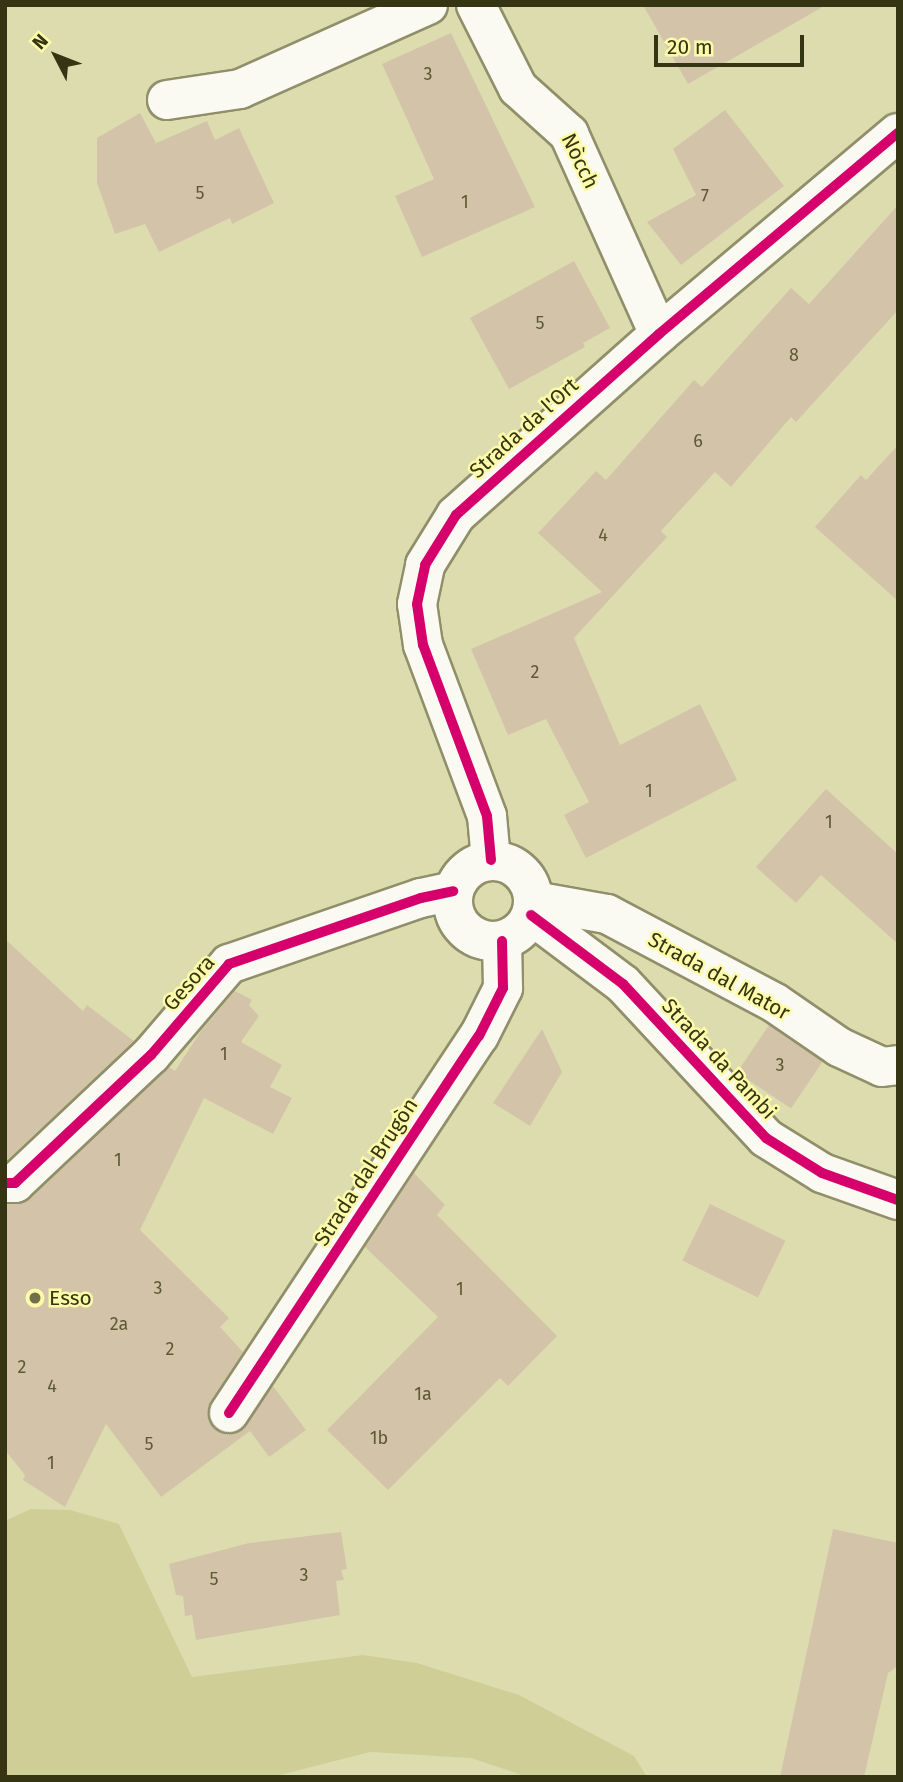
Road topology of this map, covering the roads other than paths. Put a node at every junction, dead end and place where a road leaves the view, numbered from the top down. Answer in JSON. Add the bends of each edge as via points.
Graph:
{"nodes":[{"id":1,"x":428,"y":5,"type":"edge"},
{"id":2,"x":477,"y":5,"type":"edge"},
{"id":3,"x":167,"y":100,"type":"dead end"},
{"id":4,"x":898,"y":133,"type":"edge"},
{"id":5,"x":659,"y":334,"type":"junction"},
{"id":6,"x":491,"y":860,"type":"junction"},
{"id":7,"x":453,"y":891,"type":"junction"},
{"id":8,"x":532,"y":908,"type":"junction"},
{"id":9,"x":502,"y":941,"type":"junction"},
{"id":10,"x":898,"y":1065,"type":"edge"},
{"id":11,"x":5,"y":1183,"type":"edge"},
{"id":12,"x":898,"y":1200,"type":"edge"},
{"id":13,"x":229,"y":1413,"type":"dead end"}],
"edges":[{"from":1,"to":3,"type":"street","via":[[240,89]]},
{"from":2,"to":5,"type":"street","name":"Nòcch","via":[[518,88],[569,134]]},
{"from":4,"to":5,"type":"street","name":"Strada da l'Ort"},
{"from":5,"to":6,"type":"street","name":"Strada da l'Ort","via":[[456,515],[425,565],[417,604],[423,645],[487,816]]},
{"from":6,"to":7,"type":"street","via":[[467,869]]},
{"from":6,"to":8,"type":"street","via":[[516,867],[526,876]]},
{"from":7,"to":9,"type":"street","via":[[456,918],[464,929],[488,941]]},
{"from":7,"to":11,"type":"street","name":"Gesora","via":[[229,964],[151,1055],[15,1183]]},
{"from":8,"to":9,"type":"street","via":[[525,926]]},
{"from":8,"to":10,"type":"street","name":"Strada dal Mator","via":[[607,914],[775,1003],[839,1047],[881,1067]]},
{"from":8,"to":12,"type":"street","name":"Strada da Pambi","via":[[624,984],[766,1138],[822,1173]]},
{"from":9,"to":13,"type":"street","name":"Strada dal Brugòn","via":[[503,988],[479,1036]]}]}
